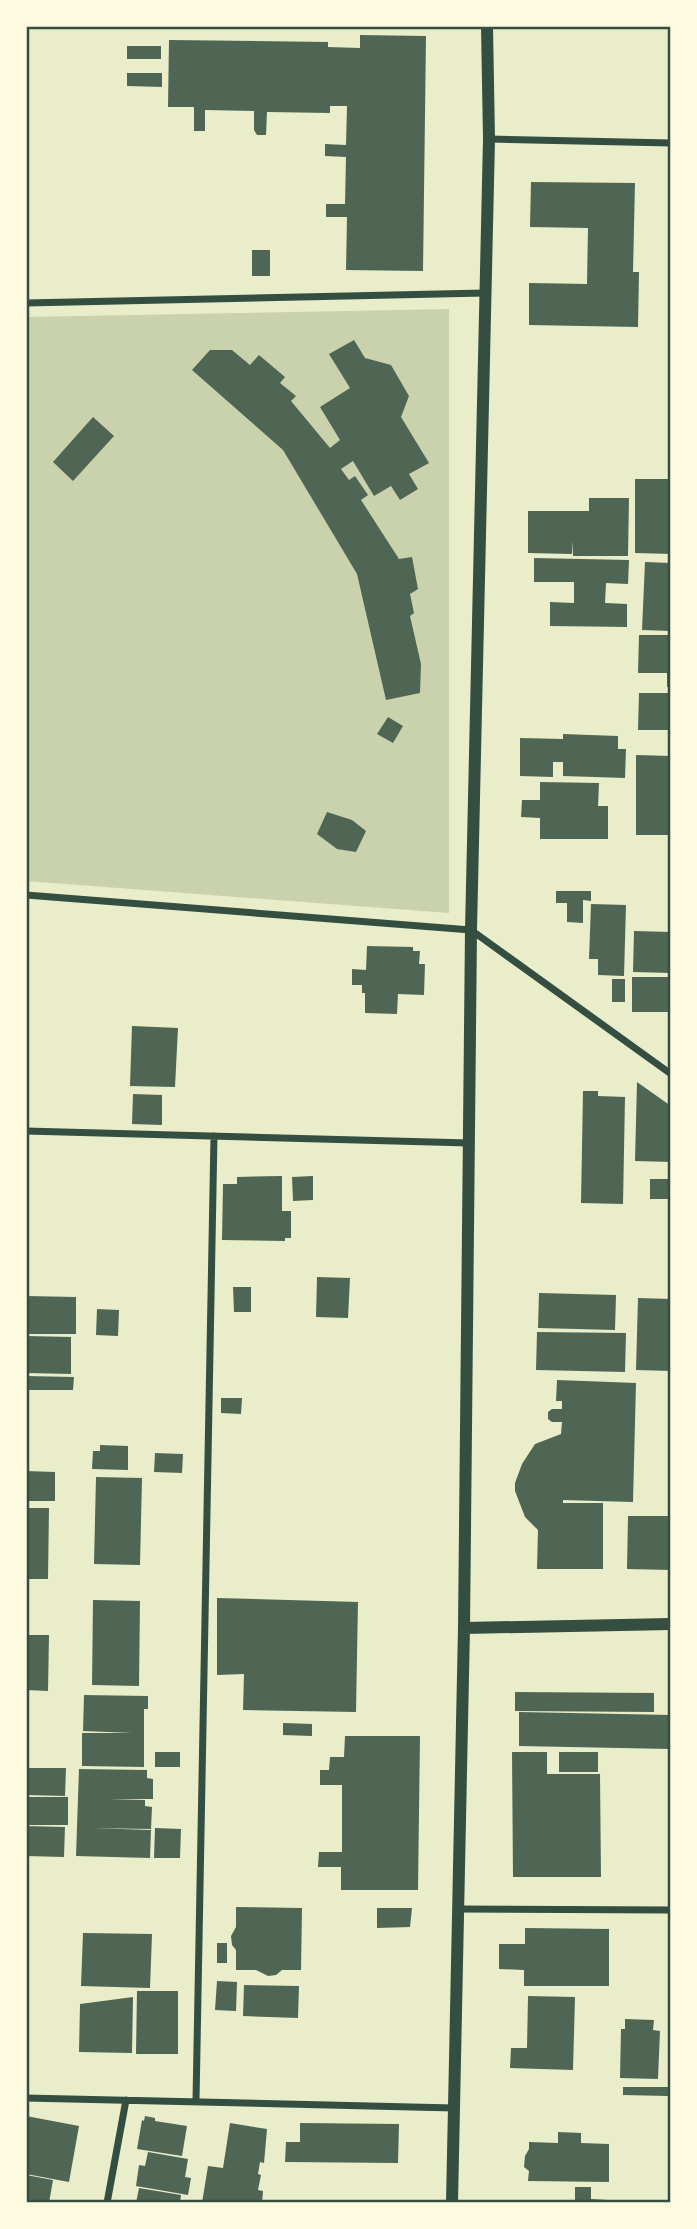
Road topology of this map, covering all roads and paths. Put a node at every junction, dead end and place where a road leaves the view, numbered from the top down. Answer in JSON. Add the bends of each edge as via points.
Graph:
{"nodes":[{"id":1,"x":487,"y":26,"type":"edge"},
{"id":2,"x":489,"y":139,"type":"junction"},
{"id":3,"x":671,"y":143,"type":"edge"},
{"id":4,"x":485,"y":293,"type":"junction"},
{"id":5,"x":26,"y":303,"type":"edge"},
{"id":6,"x":26,"y":895,"type":"edge"},
{"id":7,"x":471,"y":930,"type":"junction"},
{"id":8,"x":671,"y":1074,"type":"edge"},
{"id":9,"x":26,"y":1131,"type":"edge"},
{"id":10,"x":214,"y":1136,"type":"junction"},
{"id":11,"x":469,"y":1143,"type":"junction"},
{"id":12,"x":671,"y":1624,"type":"edge"},
{"id":13,"x":464,"y":1628,"type":"junction"},
{"id":14,"x":458,"y":1909,"type":"junction"},
{"id":15,"x":671,"y":1910,"type":"edge"},
{"id":16,"x":26,"y":2098,"type":"edge"},
{"id":17,"x":126,"y":2100,"type":"junction"},
{"id":18,"x":196,"y":2101,"type":"junction"},
{"id":19,"x":454,"y":2108,"type":"junction"},
{"id":20,"x":107,"y":2203,"type":"edge"},
{"id":21,"x":452,"y":2203,"type":"edge"}],
"edges":[{"from":1,"to":2,"type":"street"},
{"from":2,"to":3,"type":"street"},
{"from":2,"to":4,"type":"street"},
{"from":4,"to":5,"type":"street"},
{"from":4,"to":7,"type":"street"},
{"from":6,"to":7,"type":"street"},
{"from":7,"to":8,"type":"street"},
{"from":7,"to":11,"type":"street"},
{"from":9,"to":10,"type":"street"},
{"from":10,"to":11,"type":"street"},
{"from":10,"to":18,"type":"street"},
{"from":11,"to":13,"type":"street"},
{"from":12,"to":13,"type":"street"},
{"from":13,"to":14,"type":"street"},
{"from":14,"to":15,"type":"street"},
{"from":14,"to":19,"type":"street"},
{"from":16,"to":17,"type":"street"},
{"from":17,"to":18,"type":"street"},
{"from":17,"to":20,"type":"street"},
{"from":18,"to":19,"type":"street"},
{"from":19,"to":21,"type":"street"}]}
